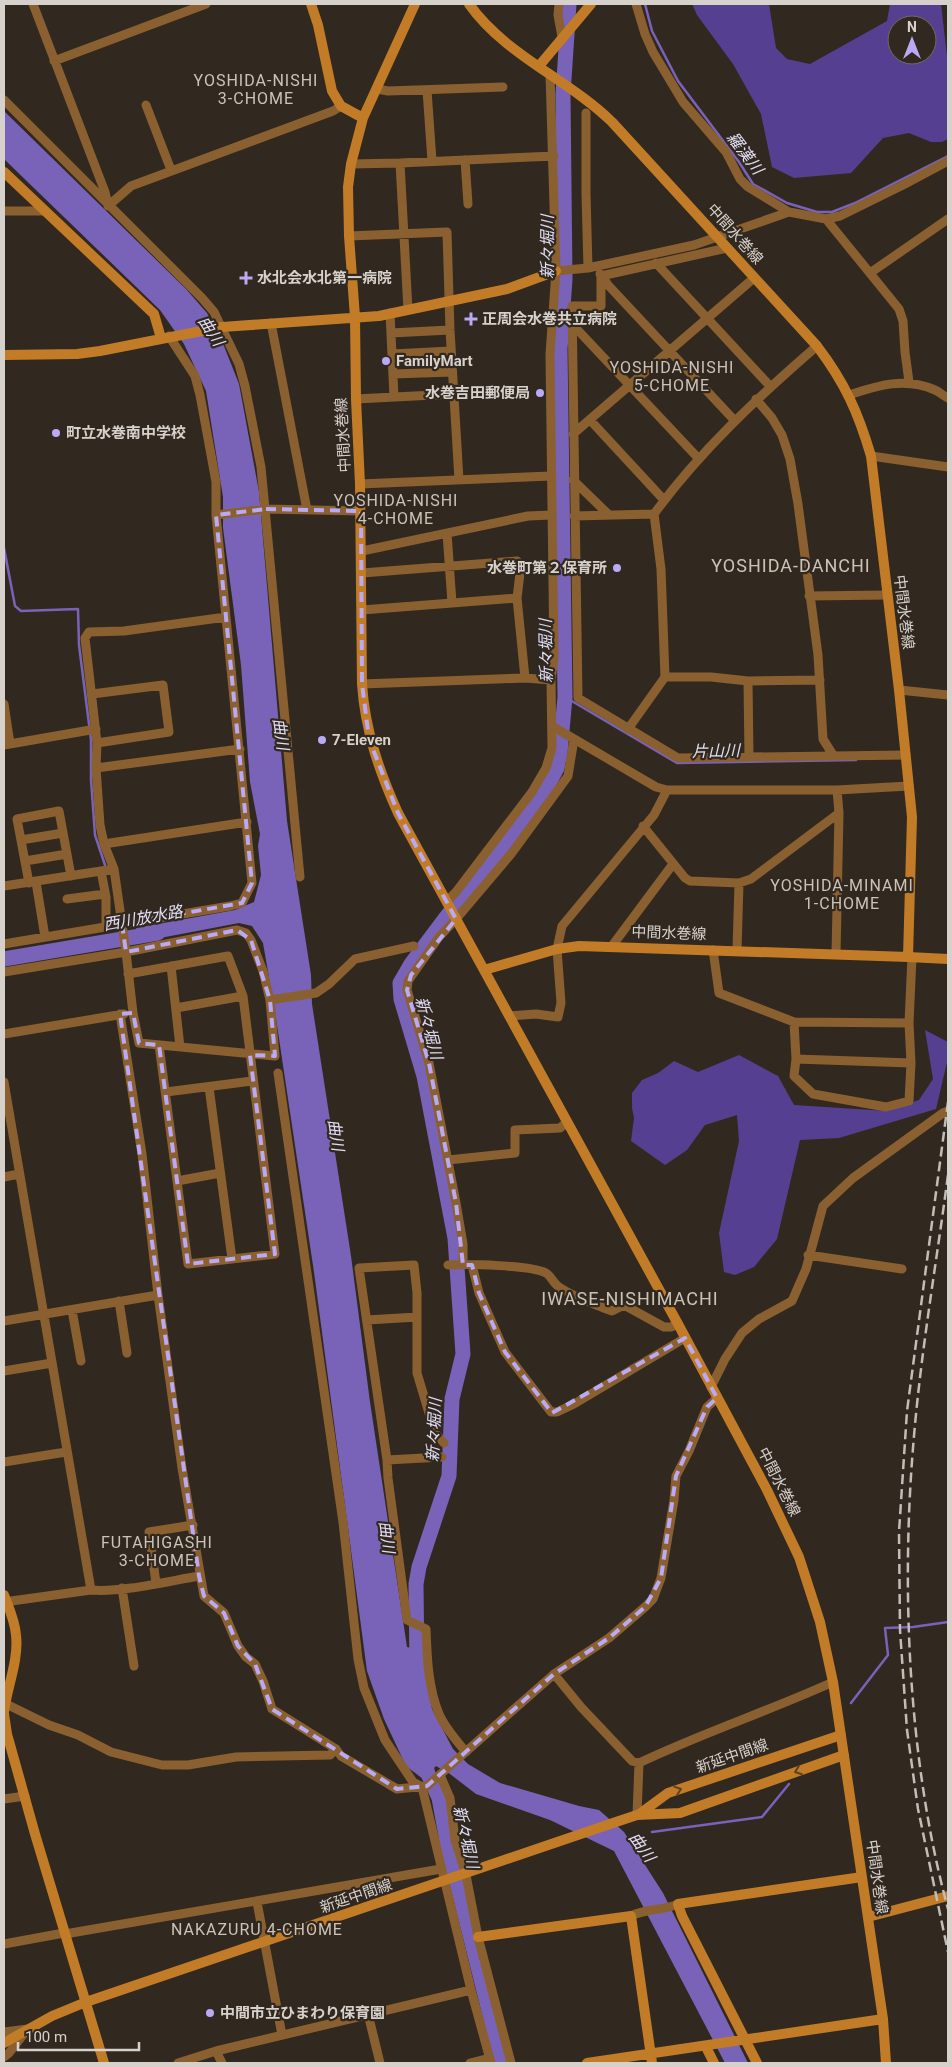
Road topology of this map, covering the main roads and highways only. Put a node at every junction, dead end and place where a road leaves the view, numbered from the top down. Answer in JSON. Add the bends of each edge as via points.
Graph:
{"nodes":[{"id":1,"x":311,"y":4,"type":"edge"},
{"id":2,"x":415,"y":4,"type":"edge"},
{"id":3,"x":469,"y":4,"type":"edge"},
{"id":4,"x":591,"y":4,"type":"edge"},
{"id":5,"x":539,"y":66,"type":"junction"},
{"id":6,"x":363,"y":118,"type":"junction"},
{"id":7,"x":4,"y":172,"type":"edge"},
{"id":8,"x":556,"y":271,"type":"road end"},
{"id":9,"x":355,"y":317,"type":"junction"},
{"id":10,"x":168,"y":337,"type":"junction"},
{"id":11,"x":4,"y":355,"type":"edge"},
{"id":12,"x":910,"y":957,"type":"junction"},
{"id":13,"x":946,"y":959,"type":"edge"},
{"id":14,"x":484,"y":970,"type":"junction"},
{"id":15,"x":5,"y":1599,"type":"edge"},
{"id":16,"x":4,"y":1708,"type":"edge"},
{"id":17,"x":841,"y":1735,"type":"junction"},
{"id":18,"x":844,"y":1755,"type":"junction"},
{"id":19,"x":637,"y":1815,"type":"junction"},
{"id":20,"x":862,"y":1877,"type":"junction"},
{"id":21,"x":948,"y":1896,"type":"edge"},
{"id":22,"x":868,"y":1917,"type":"junction"},
{"id":23,"x":478,"y":1937,"type":"road end"},
{"id":24,"x":86,"y":2002,"type":"junction"},
{"id":25,"x":883,"y":2020,"type":"junction"},
{"id":26,"x":743,"y":2040,"type":"junction"},
{"id":27,"x":4,"y":2043,"type":"edge"},
{"id":28,"x":709,"y":2046,"type":"junction"},
{"id":29,"x":651,"y":2059,"type":"edge"},
{"id":30,"x":104,"y":2063,"type":"edge"},
{"id":31,"x":587,"y":2063,"type":"edge"},
{"id":32,"x":714,"y":2063,"type":"edge"},
{"id":33,"x":757,"y":2063,"type":"edge"},
{"id":34,"x":886,"y":2063,"type":"edge"}],
"edges":[{"from":1,"to":6,"type":"main road","via":[[332,91],[341,106]]},
{"from":2,"to":6,"type":"main road","name":"中間水巻線"},
{"from":3,"to":5,"type":"main road","name":"中間水巻線","via":[[493,30]]},
{"from":4,"to":5,"type":"main road"},
{"from":5,"to":12,"type":"main road","name":"中間水巻線","via":[[612,122],[817,346],[849,395],[862,425],[871,456],[912,817]]},
{"from":6,"to":9,"type":"main road","name":"中間水巻線","via":[[348,187]]},
{"from":7,"to":10,"type":"main road","via":[[154,314]]},
{"from":8,"to":9,"type":"main road","via":[[525,284],[408,310]]},
{"from":9,"to":10,"type":"main road","via":[[219,328]]},
{"from":9,"to":14,"type":"main road","name":"中間水巻線","via":[[362,552],[362,684],[369,738],[398,813]]},
{"from":10,"to":11,"type":"main road","via":[[100,351]]},
{"from":12,"to":13,"type":"main road"},
{"from":12,"to":14,"type":"main road","name":"中間水巻線","via":[[579,946]]},
{"from":14,"to":17,"type":"main road","name":"中間水巻線","via":[[678,1324],[799,1557],[820,1622]]},
{"from":15,"to":16,"type":"main road","via":[[17,1638]]},
{"from":16,"to":24,"type":"main road","via":[[7,1734]]},
{"from":17,"to":18,"type":"main road","name":"中間水巻線"},
{"from":19,"to":17,"type":"main road","name":"新延中間線","one_way":true,"via":[[668,1793]]},
{"from":18,"to":19,"type":"main road","name":"新延中間線","one_way":true,"via":[[680,1813]]},
{"from":18,"to":20,"type":"main road","name":"中間水巻線"},
{"from":19,"to":24,"type":"main road","name":"新延中間線"},
{"from":20,"to":22,"type":"main road","name":"中間水巻線"},
{"from":20,"to":26,"type":"main road","via":[[675,1905]]},
{"from":21,"to":22,"type":"main road"},
{"from":22,"to":25,"type":"main road","name":"中間水巻線"},
{"from":23,"to":29,"type":"main road","via":[[636,1913]]},
{"from":24,"to":27,"type":"main road","name":"新延中間線","via":[[52,2016]]},
{"from":24,"to":30,"type":"main road"},
{"from":25,"to":26,"type":"main road"},
{"from":25,"to":34,"type":"main road","name":"中間水巻線"},
{"from":26,"to":28,"type":"main road"},
{"from":26,"to":33,"type":"main road"},
{"from":28,"to":29,"type":"main road"},
{"from":28,"to":32,"type":"main road"},
{"from":29,"to":31,"type":"main road"}]}
